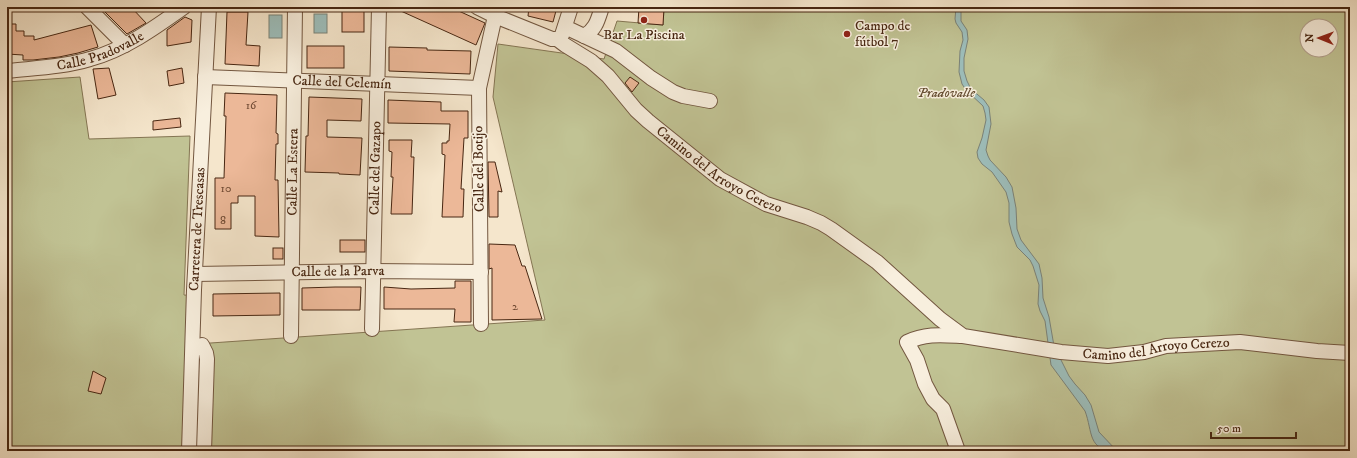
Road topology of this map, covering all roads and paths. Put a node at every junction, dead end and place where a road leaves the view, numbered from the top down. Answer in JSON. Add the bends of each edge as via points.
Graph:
{"nodes":[{"id":1,"x":87,"y":7,"type":"edge"},
{"id":2,"x":184,"y":7,"type":"edge"},
{"id":3,"x":209,"y":7,"type":"edge"},
{"id":4,"x":295,"y":7,"type":"edge"},
{"id":5,"x":379,"y":7,"type":"edge"},
{"id":6,"x":477,"y":7,"type":"edge"},
{"id":7,"x":571,"y":7,"type":"edge"},
{"id":8,"x":602,"y":7,"type":"edge"},
{"id":9,"x":495,"y":16,"type":"junction"},
{"id":10,"x":565,"y":27,"type":"junction"},
{"id":11,"x":584,"y":36,"type":"junction"},
{"id":12,"x":557,"y":39,"type":"junction"},
{"id":13,"x":125,"y":45,"type":"junction"},
{"id":14,"x":8,"y":71,"type":"edge"},
{"id":15,"x":204,"y":77,"type":"junction"},
{"id":16,"x":294,"y":81,"type":"junction"},
{"id":17,"x":378,"y":84,"type":"junction"},
{"id":18,"x":478,"y":88,"type":"junction"},
{"id":19,"x":710,"y":101,"type":"dead end"},
{"id":20,"x":373,"y":271,"type":"junction"},
{"id":21,"x":291,"y":272,"type":"junction"},
{"id":22,"x":481,"y":272,"type":"junction"},
{"id":23,"x":195,"y":274,"type":"junction"},
{"id":24,"x":481,"y":324,"type":"dead end"},
{"id":25,"x":372,"y":329,"type":"dead end"},
{"id":26,"x":290,"y":336,"type":"dead end"},
{"id":27,"x":963,"y":336,"type":"junction"},
{"id":28,"x":202,"y":345,"type":"dead end"},
{"id":29,"x":1350,"y":353,"type":"edge"},
{"id":30,"x":189,"y":451,"type":"edge"},
{"id":31,"x":204,"y":451,"type":"edge"},
{"id":32,"x":958,"y":451,"type":"edge"}],
"edges":[{"from":1,"to":13,"type":"street"},
{"from":2,"to":13,"type":"street","name":"Calle Pradovalle"},
{"from":3,"to":15,"type":"street","name":"Carretera de Trescasas"},
{"from":4,"to":16,"type":"street","name":"Calle La Estera"},
{"from":5,"to":17,"type":"street","name":"Calle del Gazapo"},
{"from":6,"to":9,"type":"street","name":"Camino del Arroyo Cerezo"},
{"from":7,"to":10,"type":"street"},
{"from":8,"to":11,"type":"street","via":[[594,28]]},
{"from":9,"to":12,"type":"street","name":"Camino del Arroyo Cerezo"},
{"from":9,"to":18,"type":"street","name":"Calle del Botijo"},
{"from":10,"to":11,"type":"street"},
{"from":10,"to":12,"type":"street"},
{"from":11,"to":19,"type":"street","via":[[616,51],[673,92]]},
{"from":12,"to":27,"type":"street","name":"Camino del Arroyo Cerezo","via":[[591,61],[648,121],[720,179],[766,204],[821,223],[849,241]]},
{"from":13,"to":14,"type":"street","name":"Calle Pradovalle","via":[[85,61]]},
{"from":15,"to":16,"type":"street","name":"Calle del Celemín"},
{"from":15,"to":23,"type":"street","name":"Carretera de Trescasas"},
{"from":16,"to":17,"type":"street","name":"Calle del Celemín"},
{"from":16,"to":21,"type":"street","name":"Calle La Estera"},
{"from":17,"to":18,"type":"street","name":"Calle del Celemín"},
{"from":17,"to":20,"type":"street","name":"Calle del Gazapo"},
{"from":18,"to":22,"type":"street","name":"Calle del Botijo"},
{"from":20,"to":21,"type":"street","name":"Calle de la Parva"},
{"from":20,"to":22,"type":"street","name":"Calle de la Parva"},
{"from":20,"to":25,"type":"street","name":"Calle del Gazapo"},
{"from":21,"to":23,"type":"street","name":"Calle de la Parva"},
{"from":21,"to":26,"type":"street","name":"Calle La Estera"},
{"from":22,"to":24,"type":"street","name":"Calle del Botijo"},
{"from":23,"to":30,"type":"street","name":"Carretera de Trescasas"},
{"from":27,"to":29,"type":"street","name":"Camino del Arroyo Cerezo","via":[[1061,352],[1108,356],[1144,352],[1166,346],[1240,342]]},
{"from":27,"to":32,"type":"street","name":"Camino del Arroyo Cerezo","via":[[929,335],[907,342],[933,399],[943,409]]},
{"from":28,"to":31,"type":"street","via":[[207,359]]}]}
